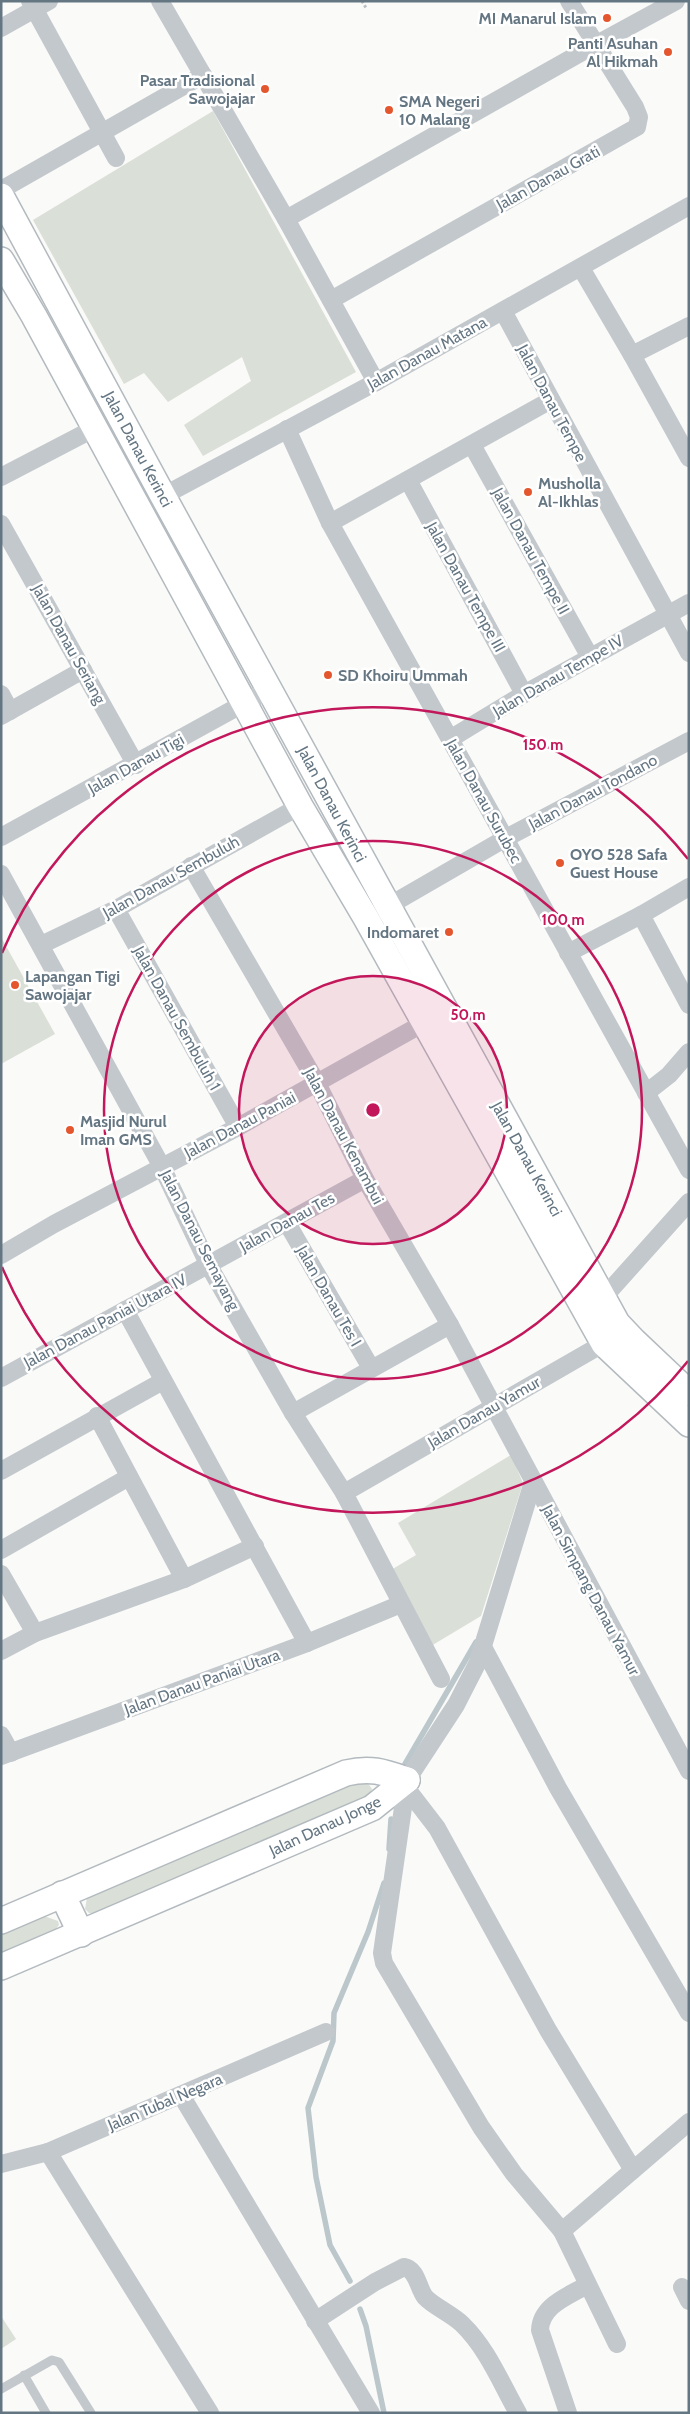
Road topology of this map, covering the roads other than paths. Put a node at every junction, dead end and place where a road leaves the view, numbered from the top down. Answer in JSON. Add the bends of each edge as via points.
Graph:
{"nodes":[{"id":1,"x":160,"y":1,"type":"edge"},
{"id":2,"x":569,"y":1,"type":"edge"},
{"id":3,"x":676,"y":1,"type":"edge"},
{"id":4,"x":38,"y":4,"type":"edge"},
{"id":5,"x":1,"y":28,"type":"edge"},
{"id":6,"x":595,"y":45,"type":"junction"},
{"id":7,"x":203,"y":75,"type":"junction"},
{"id":8,"x":101,"y":131,"type":"junction"},
{"id":9,"x":116,"y":158,"type":"dead end"},
{"id":10,"x":1,"y":190,"type":"edge"},
{"id":11,"x":1,"y":196,"type":"edge"},
{"id":12,"x":689,"y":206,"type":"edge"},
{"id":13,"x":286,"y":220,"type":"junction"},
{"id":14,"x":1,"y":260,"type":"edge"},
{"id":15,"x":581,"y":268,"type":"junction"},
{"id":16,"x":331,"y":300,"type":"junction"},
{"id":17,"x":59,"y":304,"type":"junction"},
{"id":18,"x":503,"y":312,"type":"junction"},
{"id":19,"x":34,"y":316,"type":"junction"},
{"id":20,"x":689,"y":326,"type":"edge"},
{"id":21,"x":632,"y":355,"type":"junction"},
{"id":22,"x":376,"y":382,"type":"junction"},
{"id":23,"x":551,"y":400,"type":"junction"},
{"id":24,"x":95,"y":428,"type":"junction"},
{"id":25,"x":287,"y":428,"type":"junction"},
{"id":26,"x":472,"y":445,"type":"junction"},
{"id":27,"x":689,"y":458,"type":"edge"},
{"id":28,"x":1,"y":477,"type":"edge"},
{"id":29,"x":408,"y":480,"type":"junction"},
{"id":30,"x":163,"y":496,"type":"junction"},
{"id":31,"x":330,"y":523,"type":"junction"},
{"id":32,"x":2,"y":527,"type":"edge"},
{"id":33,"x":689,"y":603,"type":"edge"},
{"id":34,"x":667,"y":614,"type":"junction"},
{"id":35,"x":689,"y":653,"type":"edge"},
{"id":36,"x":590,"y":657,"type":"junction"},
{"id":37,"x":83,"y":670,"type":"junction"},
{"id":38,"x":270,"y":689,"type":"junction"},
{"id":39,"x":1,"y":694,"type":"edge"},
{"id":40,"x":524,"y":694,"type":"junction"},
{"id":41,"x":245,"y":703,"type":"junction"},
{"id":42,"x":6,"y":714,"type":"edge"},
{"id":43,"x":450,"y":739,"type":"junction"},
{"id":44,"x":689,"y":741,"type":"edge"},
{"id":45,"x":136,"y":765,"type":"junction"},
{"id":46,"x":300,"y":806,"type":"junction"},
{"id":47,"x":1,"y":837,"type":"edge"},
{"id":48,"x":506,"y":838,"type":"junction"},
{"id":49,"x":191,"y":866,"type":"junction"},
{"id":50,"x":1,"y":874,"type":"edge"},
{"id":51,"x":689,"y":887,"type":"edge"},
{"id":52,"x":388,"y":906,"type":"junction"},
{"id":53,"x":116,"y":909,"type":"junction"},
{"id":54,"x":641,"y":915,"type":"junction"},
{"id":55,"x":366,"y":918,"type":"junction"},
{"id":56,"x":41,"y":945,"type":"junction"},
{"id":57,"x":568,"y":953,"type":"junction"},
{"id":58,"x":689,"y":1005,"type":"edge"},
{"id":59,"x":424,"y":1023,"type":"junction"},
{"id":60,"x":689,"y":1052,"type":"edge"},
{"id":61,"x":317,"y":1084,"type":"junction"},
{"id":62,"x":646,"y":1093,"type":"junction"},
{"id":63,"x":238,"y":1127,"type":"junction"},
{"id":64,"x":162,"y":1167,"type":"junction"},
{"id":65,"x":689,"y":1170,"type":"edge"},
{"id":66,"x":365,"y":1179,"type":"junction"},
{"id":67,"x":689,"y":1202,"type":"edge"},
{"id":68,"x":287,"y":1223,"type":"junction"},
{"id":69,"x":1,"y":1255,"type":"edge"},
{"id":70,"x":209,"y":1266,"type":"junction"},
{"id":71,"x":604,"y":1297,"type":"junction"},
{"id":72,"x":124,"y":1310,"type":"junction"},
{"id":73,"x":450,"y":1325,"type":"junction"},
{"id":74,"x":614,"y":1338,"type":"junction"},
{"id":75,"x":371,"y":1368,"type":"junction"},
{"id":76,"x":1,"y":1378,"type":"edge"},
{"id":77,"x":163,"y":1381,"type":"junction"},
{"id":78,"x":689,"y":1393,"type":"edge"},
{"id":79,"x":494,"y":1408,"type":"junction"},
{"id":80,"x":293,"y":1413,"type":"junction"},
{"id":81,"x":97,"y":1416,"type":"junction"},
{"id":82,"x":689,"y":1424,"type":"edge"},
{"id":83,"x":1,"y":1471,"type":"edge"},
{"id":84,"x":129,"y":1477,"type":"junction"},
{"id":85,"x":533,"y":1482,"type":"junction"},
{"id":86,"x":344,"y":1493,"type":"junction"},
{"id":87,"x":255,"y":1546,"type":"junction"},
{"id":88,"x":1,"y":1550,"type":"edge"},
{"id":89,"x":1,"y":1574,"type":"edge"},
{"id":90,"x":184,"y":1579,"type":"junction"},
{"id":91,"x":402,"y":1604,"type":"junction"},
{"id":92,"x":35,"y":1633,"type":"junction"},
{"id":93,"x":307,"y":1643,"type":"junction"},
{"id":94,"x":483,"y":1647,"type":"junction"},
{"id":95,"x":1,"y":1651,"type":"edge"},
{"id":96,"x":442,"y":1679,"type":"dead end"},
{"id":97,"x":1,"y":1735,"type":"edge"},
{"id":98,"x":6,"y":1754,"type":"edge"},
{"id":99,"x":689,"y":1771,"type":"edge"},
{"id":100,"x":407,"y":1785,"type":"junction"},
{"id":101,"x":62,"y":1894,"type":"junction"},
{"id":102,"x":1,"y":1921,"type":"edge"},
{"id":103,"x":80,"y":1934,"type":"junction"},
{"id":104,"x":1,"y":1967,"type":"edge"},
{"id":105,"x":689,"y":2013,"type":"edge"},
{"id":106,"x":326,"y":2032,"type":"dead end"},
{"id":107,"x":181,"y":2095,"type":"junction"},
{"id":108,"x":689,"y":2122,"type":"edge"},
{"id":109,"x":48,"y":2152,"type":"junction"},
{"id":110,"x":1,"y":2164,"type":"edge"},
{"id":111,"x":633,"y":2170,"type":"junction"},
{"id":112,"x":562,"y":2231,"type":"junction"},
{"id":113,"x":587,"y":2285,"type":"junction"},
{"id":114,"x":315,"y":2321,"type":"junction"},
{"id":115,"x":617,"y":2344,"type":"dead end"},
{"id":116,"x":24,"y":2376,"type":"junction"},
{"id":117,"x":1,"y":2389,"type":"edge"},
{"id":118,"x":46,"y":2413,"type":"edge"},
{"id":119,"x":90,"y":2413,"type":"edge"},
{"id":120,"x":210,"y":2413,"type":"edge"},
{"id":121,"x":371,"y":2413,"type":"edge"},
{"id":122,"x":518,"y":2413,"type":"edge"},
{"id":123,"x":568,"y":2413,"type":"edge"}],
"edges":[{"from":1,"to":7,"type":"street"},
{"from":2,"to":6,"type":"street","name":"Jalan Danau Grati"},
{"from":3,"to":6,"type":"street"},
{"from":4,"to":5,"type":"street"},
{"from":4,"to":8,"type":"street"},
{"from":6,"to":13,"type":"street"},
{"from":6,"to":16,"type":"street","name":"Jalan Danau Grati","via":[[635,107],[639,120],[634,130]]},
{"from":7,"to":8,"type":"street"},
{"from":7,"to":13,"type":"street"},
{"from":8,"to":9,"type":"street"},
{"from":8,"to":10,"type":"street"},
{"from":11,"to":17,"type":"street","name":"Jalan Danau Kerinci"},
{"from":12,"to":15,"type":"street","name":"Jalan Danau Matana"},
{"from":13,"to":16,"type":"street"},
{"from":14,"to":19,"type":"street","name":"Jalan Danau Kerinci"},
{"from":15,"to":18,"type":"street","name":"Jalan Danau Matana"},
{"from":15,"to":21,"type":"street"},
{"from":16,"to":22,"type":"street"},
{"from":17,"to":19,"type":"street"},
{"from":17,"to":30,"type":"street","name":"Jalan Danau Kerinci"},
{"from":18,"to":22,"type":"street","name":"Jalan Danau Matana"},
{"from":18,"to":23,"type":"street","name":"Jalan Danau Tempe"},
{"from":19,"to":24,"type":"street","name":"Jalan Danau Kerinci"},
{"from":20,"to":21,"type":"street"},
{"from":21,"to":27,"type":"street"},
{"from":22,"to":25,"type":"street","name":"Jalan Danau Matana"},
{"from":23,"to":26,"type":"street"},
{"from":23,"to":34,"type":"street","name":"Jalan Danau Tempe"},
{"from":24,"to":28,"type":"street"},
{"from":24,"to":41,"type":"street","name":"Jalan Danau Kerinci"},
{"from":25,"to":30,"type":"street","name":"Jalan Danau Matana"},
{"from":25,"to":31,"type":"street","name":"Jalan Danau Surubec"},
{"from":26,"to":29,"type":"street"},
{"from":26,"to":36,"type":"street","name":"Jalan Danau Tempe II"},
{"from":29,"to":31,"type":"street"},
{"from":29,"to":40,"type":"street","name":"Jalan Danau Tempe III"},
{"from":30,"to":38,"type":"street","name":"Jalan Danau Kerinci"},
{"from":31,"to":43,"type":"street","name":"Jalan Danau Surubec"},
{"from":32,"to":37,"type":"street","name":"Jalan Danau Seriang"},
{"from":33,"to":34,"type":"street","name":"Jalan Danau Tempe IV"},
{"from":34,"to":35,"type":"street","name":"Jalan Danau Tempe"},
{"from":34,"to":36,"type":"street","name":"Jalan Danau Tempe IV"},
{"from":36,"to":40,"type":"street","name":"Jalan Danau Tempe IV"},
{"from":37,"to":42,"type":"street"},
{"from":37,"to":45,"type":"street","name":"Jalan Danau Seriang"},
{"from":38,"to":41,"type":"street","name":"Jalan Danau Tigi"},
{"from":38,"to":52,"type":"street","name":"Jalan Danau Kerinci"},
{"from":39,"to":42,"type":"street"},
{"from":40,"to":43,"type":"street","name":"Jalan Danau Tempe IV"},
{"from":41,"to":45,"type":"street","name":"Jalan Danau Tigi"},
{"from":41,"to":46,"type":"street","name":"Jalan Danau Kerinci"},
{"from":43,"to":48,"type":"street","name":"Jalan Danau Surubec"},
{"from":44,"to":48,"type":"street","name":"Jalan Danau Tondano"},
{"from":45,"to":47,"type":"street","name":"Jalan Danau Tigi"},
{"from":46,"to":49,"type":"street","name":"Jalan Danau Sembuluh"},
{"from":46,"to":55,"type":"street","name":"Jalan Danau Kerinci"},
{"from":48,"to":52,"type":"street","name":"Jalan Danau Tondano"},
{"from":48,"to":57,"type":"street","name":"Jalan Danau Surubec"},
{"from":49,"to":53,"type":"street","name":"Jalan Danau Sembuluh"},
{"from":49,"to":61,"type":"street","name":"Jalan Danau Kenambui"},
{"from":50,"to":56,"type":"street","name":"Jalan Danau Semayang"},
{"from":51,"to":54,"type":"street"},
{"from":52,"to":55,"type":"street","name":"Jalan Danau Tondano"},
{"from":52,"to":71,"type":"street","name":"Jalan Danau Kerinci"},
{"from":53,"to":56,"type":"street","name":"Jalan Danau Sembuluh"},
{"from":53,"to":63,"type":"street","name":"Jalan Danau Sembuluh 1"},
{"from":54,"to":57,"type":"street"},
{"from":54,"to":58,"type":"street"},
{"from":55,"to":59,"type":"street","name":"Jalan Danau Kerinci"},
{"from":56,"to":64,"type":"street","name":"Jalan Danau Semayang"},
{"from":57,"to":62,"type":"street","name":"Jalan Danau Surubec"},
{"from":59,"to":61,"type":"street","name":"Jalan Danau Paniai"},
{"from":59,"to":74,"type":"street","name":"Jalan Danau Kerinci"},
{"from":60,"to":62,"type":"street","via":[[669,1075]]},
{"from":61,"to":63,"type":"street","name":"Jalan Danau Paniai"},
{"from":61,"to":66,"type":"street","name":"Jalan Danau Kenambui"},
{"from":62,"to":65,"type":"street","name":"Jalan Danau Surubec"},
{"from":63,"to":64,"type":"street","name":"Jalan Danau Paniai"},
{"from":64,"to":69,"type":"street","name":"Jalan Danau Paniai"},
{"from":64,"to":70,"type":"street","name":"Jalan Danau Semayang"},
{"from":66,"to":68,"type":"street","name":"Jalan Danau Tes"},
{"from":66,"to":73,"type":"street","name":"Jalan Danau Kenambui"},
{"from":67,"to":71,"type":"street"},
{"from":68,"to":70,"type":"street","name":"Jalan Danau Tes"},
{"from":68,"to":75,"type":"street","name":"Jalan Danau Tes I"},
{"from":70,"to":72,"type":"street","name":"Jalan Danau Paniai Utara IV"},
{"from":70,"to":80,"type":"street","name":"Jalan Danau Semayang"},
{"from":71,"to":74,"type":"street","name":"Jalan Danau Kerinci"},
{"from":72,"to":76,"type":"street","name":"Jalan Danau Paniai Utara IV"},
{"from":72,"to":77,"type":"street"},
{"from":73,"to":75,"type":"street"},
{"from":73,"to":79,"type":"street","name":"Jalan Danau Kenambui"},
{"from":74,"to":78,"type":"street","name":"Jalan Danau Kerinci"},
{"from":74,"to":79,"type":"street","name":"Jalan Danau Yamur"},
{"from":74,"to":82,"type":"street","name":"Jalan Danau Kerinci"},
{"from":75,"to":80,"type":"street"},
{"from":77,"to":81,"type":"street"},
{"from":77,"to":87,"type":"street"},
{"from":79,"to":85,"type":"street","name":"Jalan Simpang Danau Yamur"},
{"from":79,"to":86,"type":"street","name":"Jalan Danau Yamur"},
{"from":80,"to":86,"type":"street","name":"Jalan Danau Semayang"},
{"from":81,"to":83,"type":"street"},
{"from":81,"to":84,"type":"street"},
{"from":84,"to":88,"type":"street"},
{"from":84,"to":90,"type":"street"},
{"from":85,"to":94,"type":"street"},
{"from":85,"to":99,"type":"street","name":"Jalan Simpang Danau Yamur"},
{"from":86,"to":91,"type":"street","name":"Jalan Danau Semayang"},
{"from":87,"to":90,"type":"street"},
{"from":87,"to":93,"type":"street"},
{"from":89,"to":92,"type":"street"},
{"from":90,"to":92,"type":"street"},
{"from":91,"to":93,"type":"street","name":"Jalan Danau Paniai Utara"},
{"from":91,"to":96,"type":"street","name":"Jalan Danau Semayang"},
{"from":92,"to":95,"type":"street"},
{"from":93,"to":98,"type":"street","name":"Jalan Danau Paniai Utara"},
{"from":94,"to":100,"type":"street","via":[[456,1705]]},
{"from":94,"to":105,"type":"street","via":[[563,1796]]},
{"from":97,"to":98,"type":"street"},
{"from":100,"to":101,"type":"street","name":"Jalan Danau Jonge","via":[[376,1770],[346,1773]]},
{"from":100,"to":103,"type":"street","name":"Jalan Danau Jonge","via":[[372,1808]]},
{"from":100,"to":111,"type":"street","via":[[437,1828],[548,2030]]},
{"from":100,"to":112,"type":"street","via":[[382,1953],[384,1963],[480,2127]]},
{"from":101,"to":102,"type":"street","name":"Jalan Danau Jonge"},
{"from":101,"to":103,"type":"street"},
{"from":103,"to":104,"type":"street","name":"Jalan Danau Jonge"},
{"from":106,"to":107,"type":"street","name":"Jalan Tubal Negara"},
{"from":107,"to":109,"type":"street","name":"Jalan Tubal Negara"},
{"from":107,"to":114,"type":"street"},
{"from":108,"to":111,"type":"street"},
{"from":109,"to":110,"type":"street","name":"Jalan Tubal Negara"},
{"from":109,"to":120,"type":"street"},
{"from":111,"to":112,"type":"street"},
{"from":112,"to":113,"type":"street"},
{"from":113,"to":115,"type":"street"},
{"from":113,"to":123,"type":"street","via":[[551,2306],[540,2323]]},
{"from":114,"to":121,"type":"street"},
{"from":114,"to":122,"type":"street","via":[[375,2282],[408,2268],[429,2301],[462,2324],[475,2339]]},
{"from":116,"to":117,"type":"lane"},
{"from":116,"to":118,"type":"lane"},
{"from":116,"to":119,"type":"lane","via":[[45,2362],[58,2362]]}]}
